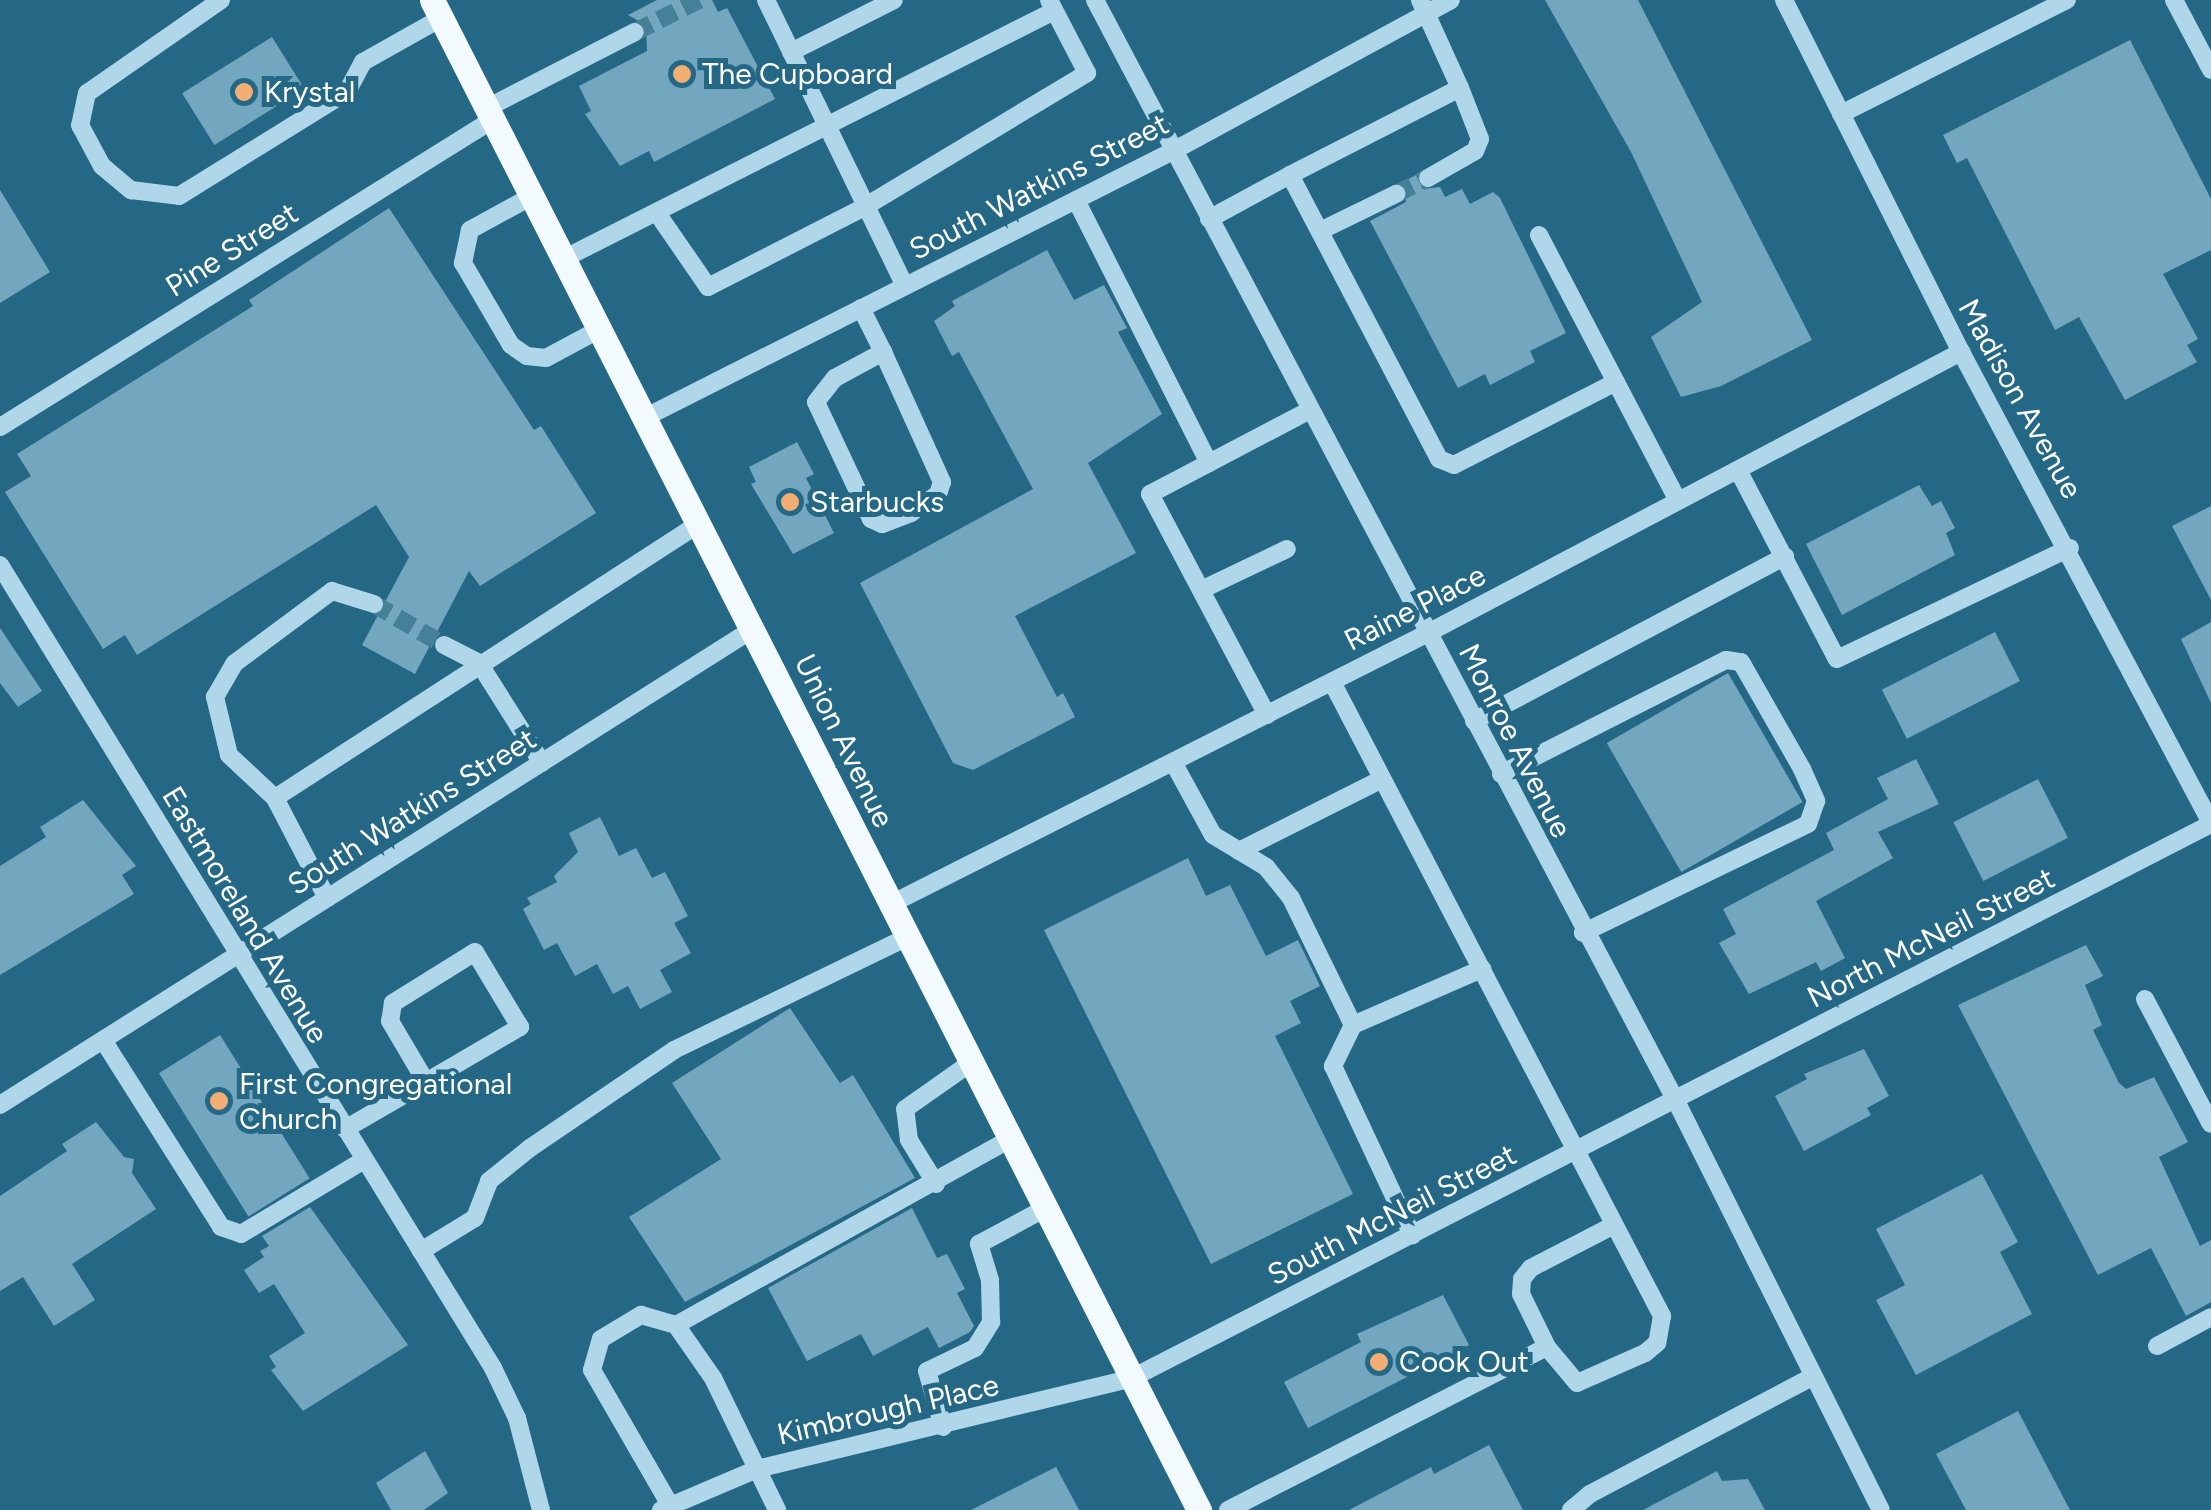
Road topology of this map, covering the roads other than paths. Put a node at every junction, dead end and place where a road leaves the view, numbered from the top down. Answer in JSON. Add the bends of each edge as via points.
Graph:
{"nodes":[{"id":1,"x":222,"y":0,"type":"edge"},
{"id":2,"x":766,"y":0,"type":"edge"},
{"id":3,"x":894,"y":0,"type":"edge"},
{"id":4,"x":1095,"y":0,"type":"edge"},
{"id":5,"x":1451,"y":0,"type":"edge"},
{"id":6,"x":1784,"y":0,"type":"edge"},
{"id":7,"x":2067,"y":0,"type":"edge"},
{"id":8,"x":2174,"y":0,"type":"edge"},
{"id":9,"x":1052,"y":6,"type":"edge"},
{"id":10,"x":1423,"y":7,"type":"edge"},
{"id":11,"x":436,"y":9,"type":"edge"},
{"id":12,"x":634,"y":32,"type":"tunnel mouth"},
{"id":13,"x":791,"y":52,"type":"junction"},
{"id":14,"x":2211,"y":70,"type":"edge"},
{"id":15,"x":1460,"y":88,"type":"junction"},
{"id":16,"x":490,"y":114,"type":"junction"},
{"id":17,"x":1841,"y":114,"type":"junction"},
{"id":18,"x":828,"y":128,"type":"junction"},
{"id":19,"x":1173,"y":151,"type":"junction"},
{"id":20,"x":1290,"y":175,"type":"junction"},
{"id":21,"x":1428,"y":178,"type":"tunnel mouth"},
{"id":22,"x":1396,"y":194,"type":"tunnel mouth"},
{"id":23,"x":532,"y":196,"type":"junction"},
{"id":24,"x":1076,"y":200,"type":"junction"},
{"id":25,"x":866,"y":206,"type":"junction"},
{"id":26,"x":657,"y":214,"type":"junction"},
{"id":27,"x":1209,"y":219,"type":"junction"},
{"id":28,"x":1320,"y":231,"type":"junction"},
{"id":29,"x":1539,"y":235,"type":"dead end"},
{"id":30,"x":565,"y":258,"type":"junction"},
{"id":31,"x":905,"y":286,"type":"junction"},
{"id":32,"x":862,"y":308,"type":"junction"},
{"id":33,"x":602,"y":328,"type":"junction"},
{"id":34,"x":883,"y":352,"type":"junction"},
{"id":35,"x":1960,"y":352,"type":"junction"},
{"id":36,"x":1616,"y":382,"type":"junction"},
{"id":37,"x":1310,"y":410,"type":"junction"},
{"id":38,"x":648,"y":416,"type":"junction"},
{"id":39,"x":0,"y":427,"type":"edge"},
{"id":40,"x":1209,"y":463,"type":"junction"},
{"id":41,"x":1738,"y":470,"type":"junction"},
{"id":42,"x":1678,"y":501,"type":"junction"},
{"id":43,"x":700,"y":523,"type":"junction"},
{"id":44,"x":2070,"y":548,"type":"junction"},
{"id":45,"x":1287,"y":549,"type":"dead end"},
{"id":46,"x":1784,"y":556,"type":"junction"},
{"id":47,"x":0,"y":565,"type":"edge"},
{"id":48,"x":1200,"y":590,"type":"junction"},
{"id":49,"x":374,"y":604,"type":"tunnel mouth"},
{"id":50,"x":753,"y":630,"type":"junction"},
{"id":51,"x":1428,"y":633,"type":"junction"},
{"id":52,"x":444,"y":644,"type":"tunnel mouth"},
{"id":53,"x":480,"y":662,"type":"junction"},
{"id":54,"x":1332,"y":682,"type":"junction"},
{"id":55,"x":1267,"y":715,"type":"junction"},
{"id":56,"x":1474,"y":721,"type":"junction"},
{"id":57,"x":542,"y":762,"type":"junction"},
{"id":58,"x":1173,"y":762,"type":"junction"},
{"id":59,"x":1501,"y":774,"type":"junction"},
{"id":60,"x":1382,"y":778,"type":"junction"},
{"id":61,"x":275,"y":798,"type":"junction"},
{"id":62,"x":2211,"y":824,"type":"edge"},
{"id":63,"x":1240,"y":851,"type":"junction"},
{"id":64,"x":327,"y":898,"type":"junction"},
{"id":65,"x":889,"y":905,"type":"junction"},
{"id":66,"x":1584,"y":933,"type":"junction"},
{"id":67,"x":906,"y":938,"type":"junction"},
{"id":68,"x":237,"y":955,"type":"junction"},
{"id":69,"x":1482,"y":969,"type":"junction"},
{"id":70,"x":2145,"y":998,"type":"dead end"},
{"id":71,"x":1353,"y":1026,"type":"junction"},
{"id":72,"x":103,"y":1040,"type":"junction"},
{"id":73,"x":969,"y":1064,"type":"junction"},
{"id":74,"x":426,"y":1082,"type":"junction"},
{"id":75,"x":1676,"y":1101,"type":"junction"},
{"id":76,"x":0,"y":1105,"type":"edge"},
{"id":77,"x":2211,"y":1124,"type":"edge"},
{"id":78,"x":344,"y":1129,"type":"junction"},
{"id":79,"x":1007,"y":1141,"type":"junction"},
{"id":80,"x":1576,"y":1152,"type":"junction"},
{"id":81,"x":364,"y":1160,"type":"junction"},
{"id":82,"x":936,"y":1184,"type":"junction"},
{"id":83,"x":1044,"y":1208,"type":"junction"},
{"id":84,"x":1614,"y":1225,"type":"junction"},
{"id":85,"x":1412,"y":1235,"type":"junction"},
{"id":86,"x":421,"y":1251,"type":"junction"},
{"id":87,"x":2211,"y":1317,"type":"edge"},
{"id":88,"x":676,"y":1325,"type":"junction"},
{"id":89,"x":2157,"y":1346,"type":"dead end"},
{"id":90,"x":1547,"y":1347,"type":"junction"},
{"id":91,"x":1812,"y":1377,"type":"junction"},
{"id":92,"x":1132,"y":1378,"type":"junction"},
{"id":93,"x":943,"y":1426,"type":"junction"},
{"id":94,"x":756,"y":1469,"type":"junction"},
{"id":95,"x":665,"y":1507,"type":"edge"},
{"id":96,"x":541,"y":1510,"type":"edge"},
{"id":97,"x":777,"y":1510,"type":"edge"},
{"id":98,"x":1199,"y":1510,"type":"edge"},
{"id":99,"x":1228,"y":1510,"type":"edge"},
{"id":100,"x":1571,"y":1510,"type":"edge"},
{"id":101,"x":1880,"y":1510,"type":"edge"}],
"edges":[{"from":1,"to":11,"type":"street","via":[[86,92],[80,125],[102,166],[131,190],[179,196],[347,92],[364,62]]},
{"from":2,"to":13,"type":"street"},
{"from":3,"to":13,"type":"street"},
{"from":4,"to":19,"type":"street","name":"Monroe Avenue"},
{"from":5,"to":10,"type":"street","name":"South Watkins Street"},
{"from":6,"to":17,"type":"street","name":"Madison Avenue"},
{"from":7,"to":17,"type":"street"},
{"from":8,"to":14,"type":"street"},
{"from":9,"to":18,"type":"street"},
{"from":9,"to":25,"type":"street","via":[[1086,73]]},
{"from":10,"to":15,"type":"street"},
{"from":10,"to":19,"type":"street","name":"South Watkins Street"},
{"from":11,"to":16,"type":"main road","name":"Union Avenue"},
{"from":12,"to":16,"type":"street","name":"Pine Street"},
{"from":13,"to":18,"type":"street"},
{"from":15,"to":20,"type":"street"},
{"from":15,"to":21,"type":"street","via":[[1480,138],[1475,151]]},
{"from":16,"to":23,"type":"main road","name":"Union Avenue"},
{"from":16,"to":39,"type":"street","name":"Pine Street"},
{"from":17,"to":35,"type":"street","name":"Madison Avenue"},
{"from":18,"to":25,"type":"street"},
{"from":18,"to":26,"type":"street"},
{"from":19,"to":24,"type":"street","name":"South Watkins Street"},
{"from":19,"to":27,"type":"street","name":"Monroe Avenue"},
{"from":20,"to":27,"type":"street"},
{"from":20,"to":28,"type":"street"},
{"from":22,"to":28,"type":"street"},
{"from":23,"to":30,"type":"main road","name":"Union Avenue"},
{"from":23,"to":33,"type":"street","via":[[470,230],[463,263],[511,345],[528,356],[546,358]]},
{"from":24,"to":31,"type":"street","name":"South Watkins Street"},
{"from":24,"to":40,"type":"street"},
{"from":25,"to":26,"type":"street","via":[[708,287]]},
{"from":25,"to":31,"type":"street"},
{"from":26,"to":30,"type":"street"},
{"from":27,"to":37,"type":"street","name":"Monroe Avenue"},
{"from":28,"to":36,"type":"street","via":[[1439,460],[1454,465]]},
{"from":29,"to":36,"type":"street"},
{"from":30,"to":33,"type":"main road","name":"Union Avenue"},
{"from":31,"to":32,"type":"street","name":"South Watkins Street"},
{"from":32,"to":34,"type":"street"},
{"from":32,"to":38,"type":"street","name":"South Watkins Street"},
{"from":33,"to":38,"type":"main road","name":"Union Avenue"},
{"from":34,"to":34,"type":"street","via":[[942,482],[938,494],[911,513],[882,524],[871,519],[816,402],[835,378]]},
{"from":35,"to":41,"type":"street","name":"Raine Place"},
{"from":35,"to":44,"type":"street","name":"Madison Avenue"},
{"from":36,"to":42,"type":"street"},
{"from":37,"to":40,"type":"street"},
{"from":37,"to":51,"type":"street","name":"Monroe Avenue"},
{"from":38,"to":43,"type":"main road","name":"Union Avenue"},
{"from":40,"to":48,"type":"street","via":[[1150,494]]},
{"from":41,"to":42,"type":"street","name":"Raine Place"},
{"from":41,"to":46,"type":"street"},
{"from":42,"to":51,"type":"street","name":"Raine Place"},
{"from":43,"to":50,"type":"main road","name":"Union Avenue"},
{"from":43,"to":53,"type":"street"},
{"from":44,"to":46,"type":"street","via":[[1838,659]]},
{"from":44,"to":62,"type":"street","name":"Madison Avenue"},
{"from":45,"to":48,"type":"street"},
{"from":46,"to":56,"type":"street"},
{"from":47,"to":68,"type":"street","name":"Eastmoreland Avenue"},
{"from":48,"to":55,"type":"street"},
{"from":49,"to":61,"type":"street","via":[[332,591],[235,663],[216,697],[230,755]]},
{"from":50,"to":57,"type":"street","name":"South Watkins Street"},
{"from":50,"to":65,"type":"main road","name":"Union Avenue"},
{"from":51,"to":54,"type":"street","name":"Raine Place"},
{"from":51,"to":56,"type":"street","name":"Monroe Avenue"},
{"from":52,"to":53,"type":"street"},
{"from":53,"to":57,"type":"street"},
{"from":53,"to":61,"type":"street"},
{"from":54,"to":55,"type":"street","name":"Raine Place"},
{"from":54,"to":60,"type":"street"},
{"from":55,"to":58,"type":"street","name":"Raine Place"},
{"from":56,"to":59,"type":"street","name":"Monroe Avenue"},
{"from":57,"to":64,"type":"street","name":"South Watkins Street"},
{"from":58,"to":63,"type":"street","via":[[1213,836]]},
{"from":58,"to":65,"type":"street","name":"Raine Place"},
{"from":59,"to":66,"type":"street","name":"Monroe Avenue"},
{"from":59,"to":66,"type":"street","via":[[1726,660],[1741,662],[1802,768],[1816,801],[1808,824]]},
{"from":60,"to":63,"type":"street"},
{"from":60,"to":69,"type":"street"},
{"from":61,"to":64,"type":"street"},
{"from":62,"to":75,"type":"street","name":"North McNeil Street"},
{"from":63,"to":71,"type":"street","via":[[1266,866],[1291,898]]},
{"from":64,"to":68,"type":"street","name":"South Watkins Street"},
{"from":65,"to":67,"type":"main road","name":"Union Avenue"},
{"from":66,"to":75,"type":"street","name":"Monroe Avenue"},
{"from":67,"to":73,"type":"main road","name":"Union Avenue"},
{"from":67,"to":86,"type":"street","via":[[674,1050],[530,1148],[489,1181],[475,1218]]},
{"from":68,"to":72,"type":"street","name":"South Watkins Street"},
{"from":68,"to":78,"type":"street","name":"Eastmoreland Avenue"},
{"from":69,"to":71,"type":"street"},
{"from":69,"to":80,"type":"street"},
{"from":70,"to":77,"type":"street"},
{"from":71,"to":85,"type":"street","via":[[1334,1066]]},
{"from":72,"to":76,"type":"street","name":"South Watkins Street"},
{"from":72,"to":81,"type":"street","via":[[221,1227],[241,1234]]},
{"from":73,"to":79,"type":"main road","name":"Union Avenue"},
{"from":73,"to":82,"type":"street","via":[[905,1109],[909,1140]]},
{"from":74,"to":74,"type":"street","via":[[520,1027],[475,952],[393,1003],[390,1021]]},
{"from":74,"to":78,"type":"street"},
{"from":75,"to":80,"type":"street","name":"South McNeil Street"},
{"from":75,"to":91,"type":"street","name":"Monroe Avenue"},
{"from":78,"to":81,"type":"street","name":"Eastmoreland Avenue"},
{"from":79,"to":82,"type":"street"},
{"from":79,"to":83,"type":"main road","name":"Union Avenue"},
{"from":80,"to":84,"type":"street"},
{"from":80,"to":85,"type":"street","name":"South McNeil Street"},
{"from":81,"to":86,"type":"street","name":"Eastmoreland Avenue"},
{"from":82,"to":88,"type":"street"},
{"from":83,"to":92,"type":"main road","name":"Union Avenue"},
{"from":83,"to":93,"type":"street","via":[[979,1244],[990,1280],[991,1322],[975,1348],[927,1371]]},
{"from":84,"to":90,"type":"street","via":[[1522,1279],[1521,1294]]},
{"from":84,"to":90,"type":"street","via":[[1662,1316],[1656,1343],[1578,1383]]},
{"from":85,"to":92,"type":"street","name":"South McNeil Street"},
{"from":86,"to":96,"type":"street","name":"Eastmoreland Avenue","via":[[493,1368],[516,1418]]},
{"from":87,"to":89,"type":"street"},
{"from":88,"to":94,"type":"street","via":[[713,1378]]},
{"from":88,"to":95,"type":"street","via":[[641,1315],[600,1339],[592,1370]]},
{"from":90,"to":99,"type":"street"},
{"from":91,"to":100,"type":"street"},
{"from":91,"to":101,"type":"street","name":"Monroe Avenue"},
{"from":92,"to":93,"type":"street","name":"Kimbrough Place"},
{"from":92,"to":98,"type":"main road","name":"Union Avenue"},
{"from":93,"to":94,"type":"street","name":"Kimbrough Place"},
{"from":94,"to":95,"type":"street","name":"Kimbrough Place"},
{"from":94,"to":97,"type":"street"}]}
